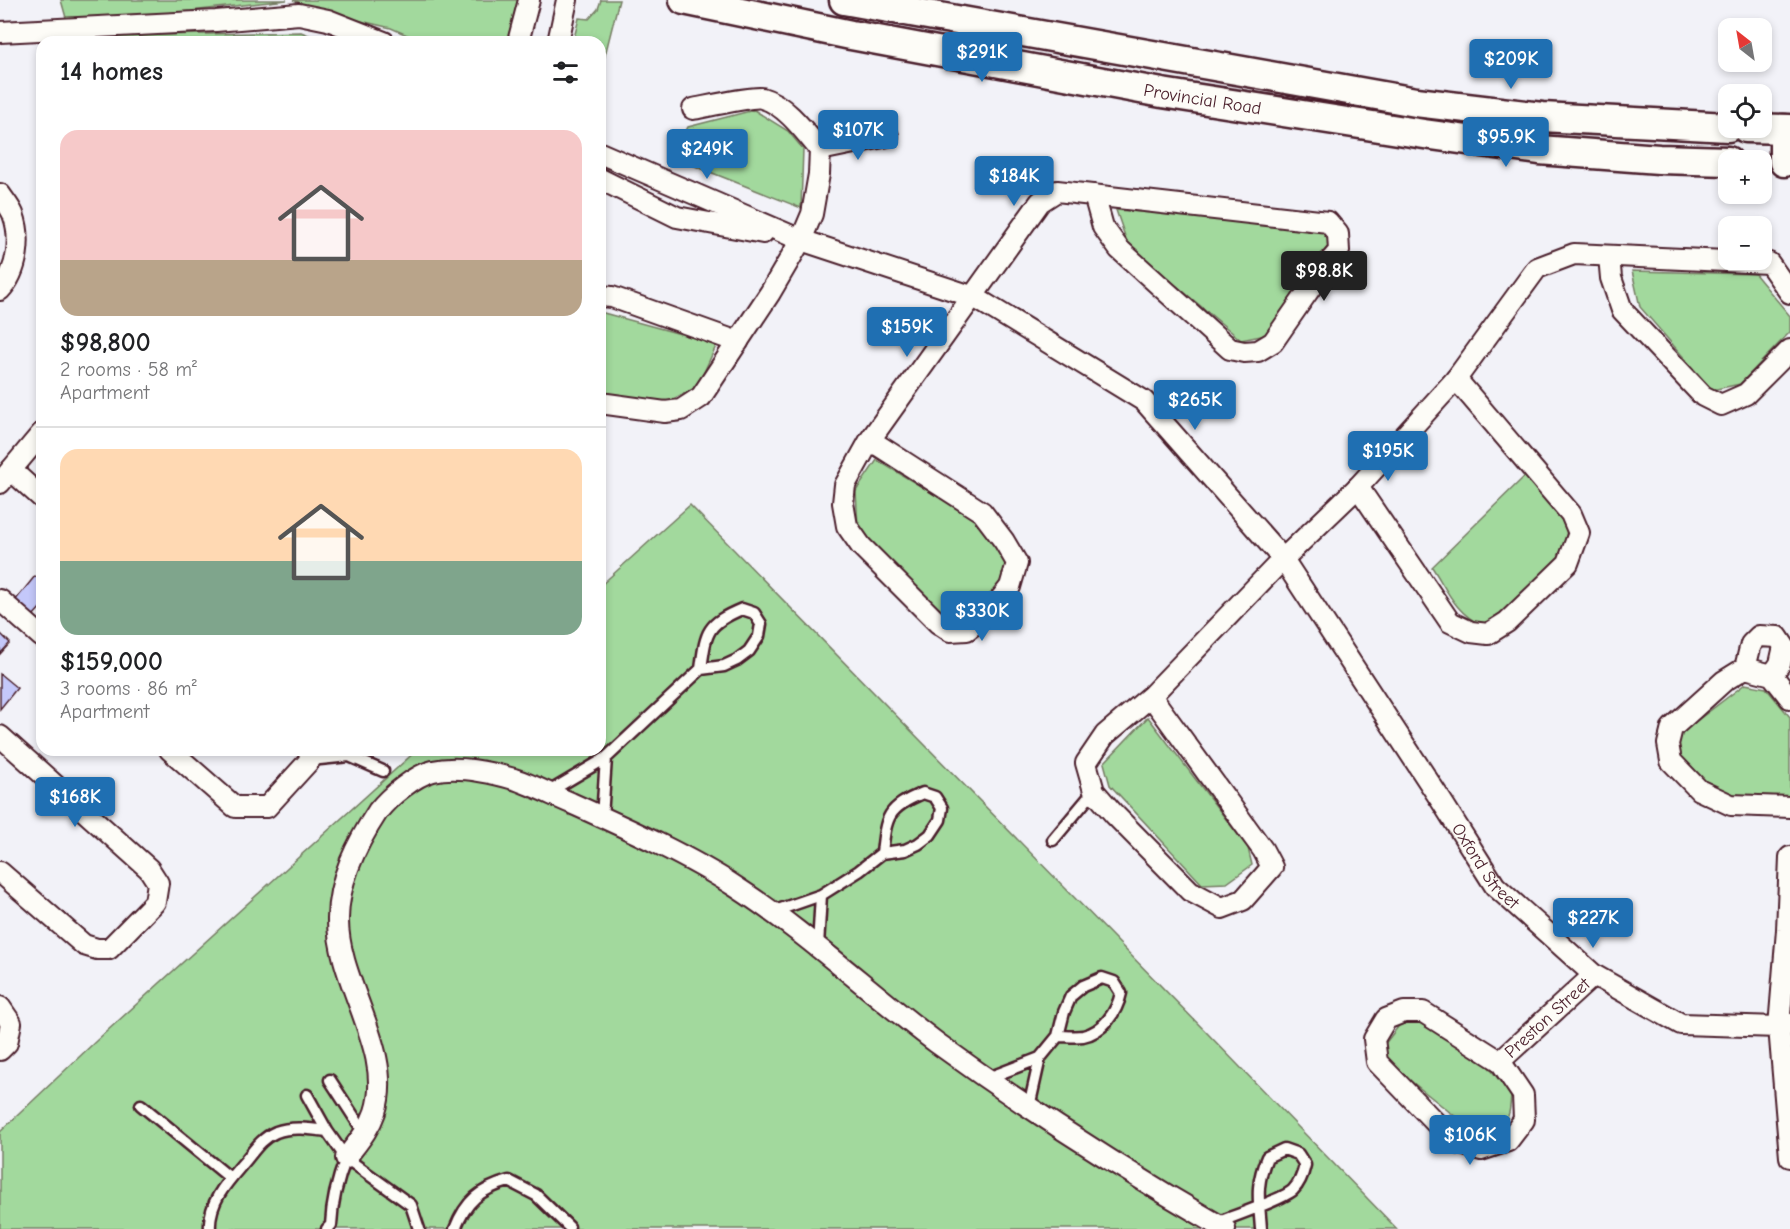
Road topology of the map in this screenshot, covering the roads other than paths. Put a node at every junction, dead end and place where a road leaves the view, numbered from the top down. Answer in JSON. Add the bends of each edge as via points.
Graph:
{"nodes":[{"id":1,"x":529,"y":0,"type":"edge"},
{"id":2,"x":567,"y":0,"type":"edge"},
{"id":3,"x":684,"y":0,"type":"edge"},
{"id":4,"x":844,"y":0,"type":"edge"},
{"id":5,"x":0,"y":32,"type":"edge"},
{"id":6,"x":369,"y":36,"type":"edge"},
{"id":7,"x":520,"y":36,"type":"edge"},
{"id":8,"x":559,"y":36,"type":"edge"},
{"id":9,"x":1202,"y":64,"type":"junction"},
{"id":10,"x":1195,"y":98,"type":"junction"},
{"id":11,"x":693,"y":108,"type":"dead end"},
{"id":12,"x":1718,"y":126,"type":"edge"},
{"id":13,"x":1772,"y":129,"type":"edge"},
{"id":14,"x":1787,"y":129,"type":"edge"},
{"id":15,"x":888,"y":136,"type":"dead end"},
{"id":16,"x":820,"y":150,"type":"junction"},
{"id":17,"x":606,"y":156,"type":"edge"},
{"id":18,"x":1718,"y":161,"type":"edge"},
{"id":19,"x":1778,"y":162,"type":"edge"},
{"id":20,"x":606,"y":182,"type":"edge"},
{"id":21,"x":0,"y":194,"type":"edge"},
{"id":22,"x":1094,"y":195,"type":"junction"},
{"id":23,"x":801,"y":240,"type":"junction"},
{"id":24,"x":1609,"y":256,"type":"junction"},
{"id":25,"x":0,"y":290,"type":"edge"},
{"id":26,"x":1790,"y":293,"type":"edge"},
{"id":27,"x":606,"y":296,"type":"edge"},
{"id":28,"x":974,"y":297,"type":"junction"},
{"id":29,"x":738,"y":342,"type":"junction"},
{"id":30,"x":1790,"y":350,"type":"edge"},
{"id":31,"x":1456,"y":379,"type":"junction"},
{"id":32,"x":606,"y":404,"type":"edge"},
{"id":33,"x":36,"y":440,"type":"edge"},
{"id":34,"x":870,"y":440,"type":"junction"},
{"id":35,"x":4,"y":478,"type":"edge"},
{"id":36,"x":1358,"y":487,"type":"junction"},
{"id":37,"x":36,"y":495,"type":"edge"},
{"id":38,"x":1283,"y":559,"type":"junction"},
{"id":39,"x":0,"y":600,"type":"edge"},
{"id":40,"x":36,"y":632,"type":"edge"},
{"id":41,"x":1745,"y":668,"type":"junction"},
{"id":42,"x":701,"y":669,"type":"junction"},
{"id":43,"x":1772,"y":675,"type":"junction"},
{"id":44,"x":1151,"y":696,"type":"junction"},
{"id":45,"x":1790,"y":698,"type":"edge"},
{"id":46,"x":0,"y":736,"type":"edge"},
{"id":47,"x":177,"y":756,"type":"edge"},
{"id":48,"x":308,"y":756,"type":"edge"},
{"id":49,"x":349,"y":756,"type":"edge"},
{"id":50,"x":606,"y":758,"type":"junction"},
{"id":51,"x":383,"y":771,"type":"dead end"},
{"id":52,"x":1094,"y":791,"type":"junction"},
{"id":53,"x":547,"y":793,"type":"junction"},
{"id":54,"x":1790,"y":807,"type":"edge"},
{"id":55,"x":602,"y":817,"type":"junction"},
{"id":56,"x":1053,"y":840,"type":"dead end"},
{"id":57,"x":882,"y":853,"type":"junction"},
{"id":58,"x":1790,"y":857,"type":"edge"},
{"id":59,"x":0,"y":872,"type":"edge"},
{"id":60,"x":821,"y":895,"type":"junction"},
{"id":61,"x":771,"y":912,"type":"junction"},
{"id":62,"x":818,"y":946,"type":"junction"},
{"id":63,"x":1594,"y":975,"type":"junction"},
{"id":64,"x":0,"y":1007,"type":"edge"},
{"id":65,"x":1784,"y":1026,"type":"edge"},
{"id":66,"x":1058,"y":1036,"type":"junction"},
{"id":67,"x":0,"y":1050,"type":"edge"},
{"id":68,"x":1040,"y":1058,"type":"junction"},
{"id":69,"x":1500,"y":1061,"type":"junction"},
{"id":70,"x":988,"y":1078,"type":"junction"},
{"id":71,"x":330,"y":1080,"type":"dead end"},
{"id":72,"x":307,"y":1095,"type":"dead end"},
{"id":73,"x":141,"y":1105,"type":"dead end"},
{"id":74,"x":1029,"y":1107,"type":"junction"},
{"id":75,"x":327,"y":1131,"type":"junction"},
{"id":76,"x":364,"y":1134,"type":"junction"},
{"id":77,"x":1790,"y":1157,"type":"edge"},
{"id":78,"x":346,"y":1158,"type":"junction"},
{"id":79,"x":229,"y":1178,"type":"junction"},
{"id":80,"x":1259,"y":1206,"type":"junction"},
{"id":81,"x":1220,"y":1226,"type":"edge"},
{"id":82,"x":569,"y":1227,"type":"dead end"},
{"id":83,"x":333,"y":1228,"type":"edge"},
{"id":84,"x":210,"y":1229,"type":"edge"},
{"id":85,"x":420,"y":1229,"type":"edge"},
{"id":86,"x":455,"y":1229,"type":"edge"},
{"id":87,"x":1261,"y":1229,"type":"edge"}],
"edges":[{"from":1,"to":7,"type":"street"},
{"from":2,"to":8,"type":"street"},
{"from":3,"to":10,"type":"street","name":"Provincial Road"},
{"from":4,"to":9,"type":"street","name":"Provincial Road"},
{"from":5,"to":6,"type":"street","via":[[299,14],[328,20]]},
{"from":9,"to":10,"type":"street"},
{"from":9,"to":12,"type":"street","name":"Provincial Road","via":[[1416,102],[1542,117]]},
{"from":10,"to":18,"type":"street","name":"Provincial Road","via":[[1539,150]]},
{"from":11,"to":16,"type":"street","via":[[761,97],[788,114]]},
{"from":13,"to":14,"type":"street"},
{"from":14,"to":19,"type":"street"},
{"from":15,"to":16,"type":"street"},
{"from":16,"to":23,"type":"street","via":[[812,214]]},
{"from":17,"to":23,"type":"street"},
{"from":20,"to":23,"type":"street","via":[[676,217]]},
{"from":21,"to":25,"type":"street","via":[[13,214],[19,251]]},
{"from":22,"to":22,"type":"street","via":[[1103,227],[1119,249],[1230,349],[1258,351],[1274,342],[1339,251],[1338,234],[1328,222]]},
{"from":22,"to":28,"type":"street","via":[[1057,190],[1040,202]]},
{"from":23,"to":28,"type":"street","name":"Oxford Street"},
{"from":23,"to":29,"type":"street"},
{"from":24,"to":26,"type":"street","via":[[1769,263]]},
{"from":24,"to":30,"type":"street","via":[[1611,278],[1622,310],[1703,396],[1721,405],[1746,394]]},
{"from":24,"to":31,"type":"street","via":[[1574,254],[1537,268]]},
{"from":27,"to":29,"type":"street"},
{"from":28,"to":34,"type":"street"},
{"from":28,"to":38,"type":"street","name":"Oxford Street","via":[[1144,401]]},
{"from":29,"to":32,"type":"street","via":[[701,397],[681,410],[665,412]]},
{"from":31,"to":36,"type":"street"},
{"from":31,"to":36,"type":"street","via":[[1571,514],[1579,533],[1568,563],[1507,622],[1488,634],[1471,632],[1450,622]]},
{"from":33,"to":35,"type":"street"},
{"from":34,"to":34,"type":"street","via":[[845,485],[847,526],[861,546],[938,622],[950,631],[967,630],[991,611],[1010,587],[1017,563],[982,512]]},
{"from":35,"to":37,"type":"street"},
{"from":36,"to":38,"type":"street"},
{"from":38,"to":44,"type":"street"},
{"from":38,"to":63,"type":"street","name":"Oxford Street","via":[[1494,886]]},
{"from":39,"to":40,"type":"street"},
{"from":41,"to":43,"type":"street"},
{"from":41,"to":43,"type":"street","via":[[1750,644],[1759,636],[1778,637],[1784,646],[1780,664]]},
{"from":41,"to":54,"type":"street","via":[[1724,681],[1672,728],[1668,744],[1671,761],[1699,790],[1731,805]]},
{"from":42,"to":42,"type":"lane","via":[[711,626],[742,609],[754,613],[761,624],[759,636],[749,651],[724,666]]},
{"from":42,"to":50,"type":"lane"},
{"from":43,"to":45,"type":"street"},
{"from":44,"to":52,"type":"street","via":[[1105,735],[1086,763]]},
{"from":44,"to":52,"type":"street","via":[[1272,867],[1243,900],[1222,908],[1190,891]]},
{"from":46,"to":59,"type":"street","via":[[149,869],[158,884],[155,902],[109,949],[97,949],[84,945]]},
{"from":47,"to":48,"type":"street","via":[[235,807],[267,807]]},
{"from":49,"to":51,"type":"lane"},
{"from":50,"to":53,"type":"lane"},
{"from":50,"to":55,"type":"lane"},
{"from":52,"to":56,"type":"lane"},
{"from":53,"to":55,"type":"street"},
{"from":53,"to":76,"type":"street","via":[[515,779],[465,769],[431,771],[391,796],[357,845],[344,878],[338,919],[343,958],[376,1056],[380,1083],[375,1110]]},
{"from":55,"to":61,"type":"street","via":[[708,870]]},
{"from":57,"to":57,"type":"lane","via":[[892,810],[923,793],[935,797],[942,808],[940,820],[930,835],[905,850]]},
{"from":57,"to":60,"type":"lane"},
{"from":58,"to":65,"type":"street"},
{"from":60,"to":61,"type":"lane"},
{"from":60,"to":62,"type":"lane"},
{"from":61,"to":62,"type":"street"},
{"from":62,"to":70,"type":"street","via":[[938,1043]]},
{"from":63,"to":65,"type":"street","name":"Oxford Street","via":[[1681,1024]]},
{"from":63,"to":69,"type":"street","name":"Preston Street"},
{"from":64,"to":67,"type":"street","via":[[11,1023]]},
{"from":65,"to":77,"type":"street"},
{"from":66,"to":66,"type":"lane","via":[[1071,996],[1102,978],[1114,982],[1121,993],[1108,1020],[1084,1036]]},
{"from":66,"to":68,"type":"lane"},
{"from":68,"to":70,"type":"lane"},
{"from":68,"to":74,"type":"lane"},
{"from":69,"to":69,"type":"street","via":[[1423,1012],[1404,1012],[1386,1019],[1374,1040],[1377,1062],[1454,1142],[1481,1150],[1508,1141],[1524,1120],[1523,1095]]},
{"from":70,"to":74,"type":"street"},
{"from":71,"to":76,"type":"lane"},
{"from":72,"to":75,"type":"lane"},
{"from":73,"to":79,"type":"lane"},
{"from":74,"to":81,"type":"street"},
{"from":75,"to":78,"type":"lane"},
{"from":75,"to":79,"type":"lane","via":[[278,1131],[261,1141]]},
{"from":76,"to":78,"type":"street"},
{"from":78,"to":83,"type":"lane","via":[[336,1182]]},
{"from":78,"to":85,"type":"lane","via":[[411,1204]]},
{"from":79,"to":84,"type":"lane","via":[[212,1208]]},
{"from":80,"to":80,"type":"lane","via":[[1258,1184],[1268,1157],[1284,1149],[1298,1154],[1305,1165],[1292,1191]]},
{"from":80,"to":81,"type":"lane"},
{"from":80,"to":87,"type":"lane"},
{"from":82,"to":86,"type":"lane","via":[[537,1195],[508,1181],[473,1198]]}]}
